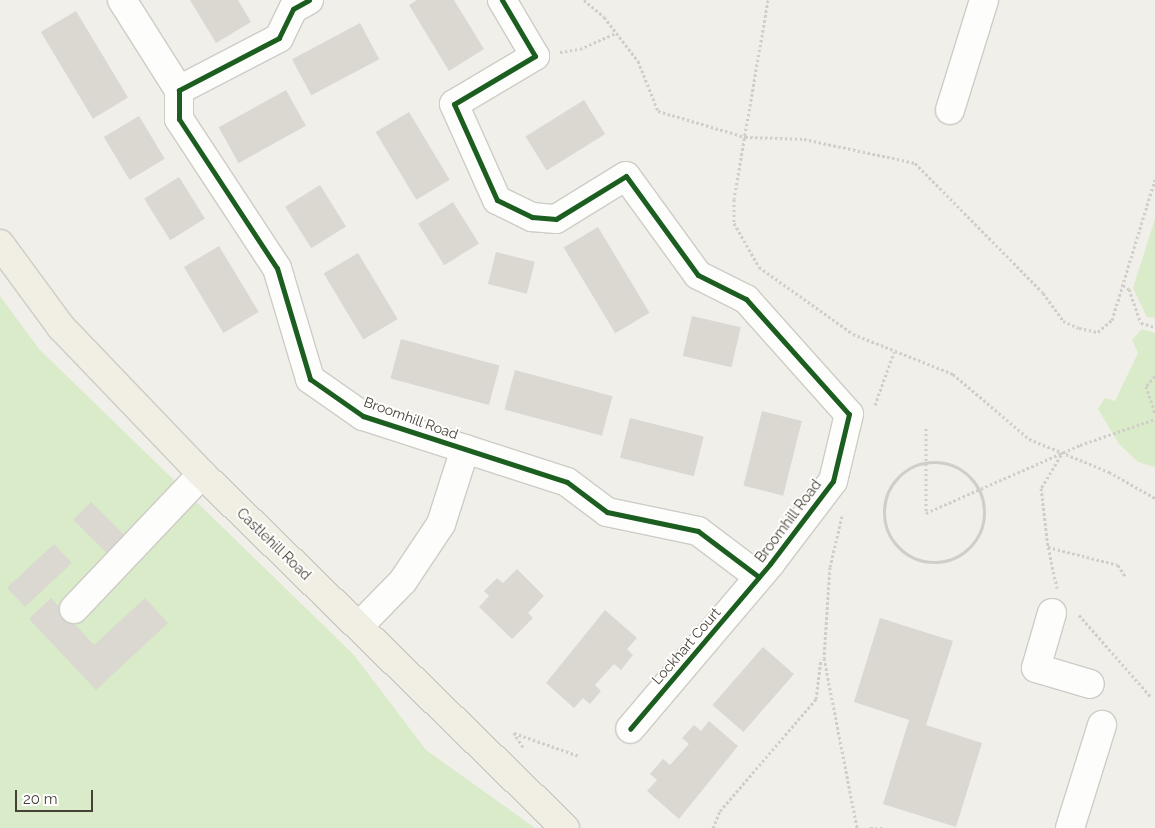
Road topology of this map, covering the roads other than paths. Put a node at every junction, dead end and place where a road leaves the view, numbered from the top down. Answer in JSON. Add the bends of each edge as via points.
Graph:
{"nodes":[{"id":1,"x":122,"y":0,"type":"edge"},
{"id":2,"x":309,"y":0,"type":"edge"},
{"id":3,"x":502,"y":0,"type":"edge"},
{"id":4,"x":984,"y":0,"type":"edge"},
{"id":5,"x":179,"y":90,"type":"junction"},
{"id":6,"x":950,"y":110,"type":"dead end"},
{"id":7,"x":0,"y":244,"type":"edge"},
{"id":8,"x":465,"y":449,"type":"junction"},
{"id":9,"x":202,"y":474,"type":"junction"},
{"id":10,"x":759,"y":577,"type":"junction"},
{"id":11,"x":1060,"y":604,"type":"road end"},
{"id":12,"x":74,"y":609,"type":"dead end"},
{"id":13,"x":360,"y":626,"type":"junction"},
{"id":14,"x":1090,"y":684,"type":"dead end"},
{"id":15,"x":1102,"y":725,"type":"dead end"},
{"id":16,"x":630,"y":729,"type":"dead end"},
{"id":17,"x":565,"y":828,"type":"edge"},
{"id":18,"x":1070,"y":828,"type":"edge"}],
"edges":[{"from":1,"to":5,"type":"street"},
{"from":2,"to":5,"type":"street","via":[[292,9],[279,38]]},
{"from":3,"to":10,"type":"street","name":"Broomhill Road","via":[[535,56],[454,104],[497,200],[532,217],[556,219],[626,176],[698,274],[746,299],[849,414],[833,481]]},
{"from":4,"to":6,"type":"street"},
{"from":5,"to":8,"type":"street","name":"Broomhill Road","via":[[179,119],[277,268],[310,379],[363,416]]},
{"from":7,"to":9,"type":"main road","name":"Castlehill Road","via":[[61,327]]},
{"from":8,"to":10,"type":"street","name":"Broomhill Road","via":[[567,482],[608,512],[698,532]]},
{"from":8,"to":13,"type":"street","name":"Broomhill Road","via":[[441,524],[403,581]]},
{"from":9,"to":12,"type":"street"},
{"from":9,"to":13,"type":"main road","name":"Castlehill Road"},
{"from":10,"to":16,"type":"street","name":"Lockhart Court"},
{"from":11,"to":14,"type":"street","via":[[1036,668]]},
{"from":13,"to":17,"type":"main road","name":"Castlehill Road"},
{"from":15,"to":18,"type":"street"}]}
